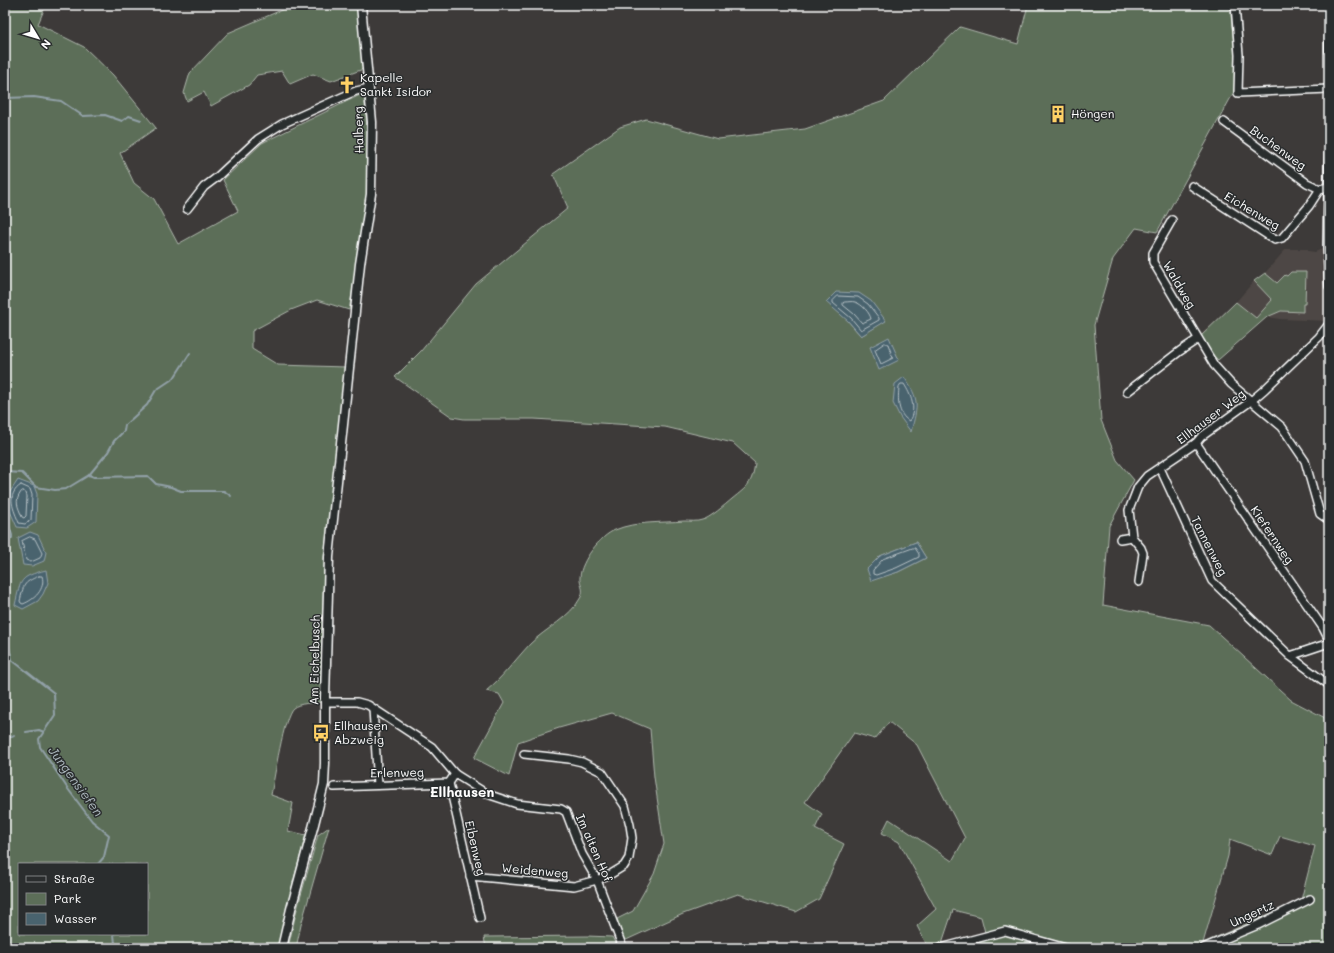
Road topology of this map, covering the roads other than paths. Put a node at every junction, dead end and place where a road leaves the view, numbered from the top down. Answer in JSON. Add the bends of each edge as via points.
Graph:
{"nodes":[{"id":1,"x":361,"y":5,"type":"edge"},
{"id":2,"x":1235,"y":5,"type":"edge"},
{"id":3,"x":1329,"y":5,"type":"edge"},
{"id":4,"x":1329,"y":51,"type":"edge"},
{"id":5,"x":369,"y":88,"type":"junction"},
{"id":6,"x":1329,"y":89,"type":"edge"},
{"id":7,"x":1224,"y":122,"type":"dead end"},
{"id":8,"x":1329,"y":140,"type":"edge"},
{"id":9,"x":1329,"y":172,"type":"edge"},
{"id":10,"x":1192,"y":186,"type":"dead end"},
{"id":11,"x":1328,"y":187,"type":"edge"},
{"id":12,"x":1320,"y":189,"type":"junction"},
{"id":13,"x":188,"y":209,"type":"dead end"},
{"id":14,"x":1172,"y":220,"type":"dead end"},
{"id":15,"x":1329,"y":286,"type":"edge"},
{"id":16,"x":1329,"y":324,"type":"edge"},
{"id":17,"x":1198,"y":339,"type":"junction"},
{"id":18,"x":348,"y":369,"type":"joint"},
{"id":19,"x":1127,"y":392,"type":"dead end"},
{"id":20,"x":1251,"y":401,"type":"junction"},
{"id":21,"x":1196,"y":443,"type":"junction"},
{"id":22,"x":1160,"y":468,"type":"junction"},
{"id":23,"x":1329,"y":520,"type":"edge"},
{"id":24,"x":1132,"y":537,"type":"junction"},
{"id":25,"x":1120,"y":538,"type":"dead end"},
{"id":26,"x":1139,"y":582,"type":"dead end"},
{"id":27,"x":1329,"y":640,"type":"edge"},
{"id":28,"x":1329,"y":643,"type":"edge"},
{"id":29,"x":1290,"y":656,"type":"junction"},
{"id":30,"x":1329,"y":685,"type":"edge"},
{"id":31,"x":325,"y":702,"type":"junction"},
{"id":32,"x":373,"y":709,"type":"junction"},
{"id":33,"x":524,"y":754,"type":"dead end"},
{"id":34,"x":455,"y":774,"type":"junction"},
{"id":35,"x":449,"y":783,"type":"junction"},
{"id":36,"x":378,"y":784,"type":"junction"},
{"id":37,"x":334,"y":787,"type":"dead end"},
{"id":38,"x":470,"y":876,"type":"junction"},
{"id":39,"x":597,"y":880,"type":"junction"},
{"id":40,"x":1310,"y":899,"type":"dead end"},
{"id":41,"x":480,"y":918,"type":"dead end"},
{"id":42,"x":282,"y":948,"type":"edge"},
{"id":43,"x":623,"y":948,"type":"edge"},
{"id":44,"x":941,"y":948,"type":"edge"},
{"id":45,"x":1066,"y":948,"type":"edge"},
{"id":46,"x":1204,"y":948,"type":"edge"}],
"edges":[{"from":1,"to":5,"type":"street"},
{"from":2,"to":6,"type":"street","via":[[1239,55],[1238,93]]},
{"from":3,"to":4,"type":"street"},
{"from":5,"to":13,"type":"street","name":"Halberg","via":[[342,96],[282,124],[258,139],[204,187]]},
{"from":5,"to":18,"type":"street","name":"Halberg","via":[[372,122],[371,194]]},
{"from":7,"to":12,"type":"street","name":"Buchenweg"},
{"from":8,"to":9,"type":"street"},
{"from":9,"to":11,"type":"street"},
{"from":10,"to":12,"type":"street","name":"Eichenweg","via":[[1275,240],[1282,238]]},
{"from":11,"to":12,"type":"street"},
{"from":11,"to":15,"type":"street"},
{"from":14,"to":17,"type":"street","name":"Waldweg","via":[[1153,253],[1153,262]]},
{"from":16,"to":20,"type":"street","name":"Ellhauser Weg","via":[[1319,337]]},
{"from":17,"to":19,"type":"street"},
{"from":17,"to":20,"type":"street","name":"Waldweg","via":[[1214,365]]},
{"from":18,"to":31,"type":"street","name":"Am Eichelbusch","via":[[329,556]]},
{"from":20,"to":21,"type":"street","name":"Ellhauser Weg","via":[[1201,436]]},
{"from":20,"to":23,"type":"street","name":"Waldweg","via":[[1282,427],[1305,461],[1320,514]]},
{"from":21,"to":22,"type":"street","name":"Ellhauser Weg"},
{"from":21,"to":27,"type":"street","name":"Kiefernweg"},
{"from":22,"to":24,"type":"street","name":"Ellhauser Weg","via":[[1147,476],[1138,487],[1129,510]]},
{"from":22,"to":29,"type":"street","name":"Tannenweg","via":[[1212,581]]},
{"from":24,"to":25,"type":"street"},
{"from":24,"to":26,"type":"street","name":"Ellhauser Weg","via":[[1143,553]]},
{"from":28,"to":29,"type":"street"},
{"from":29,"to":30,"type":"street","name":"Tannenweg"},
{"from":31,"to":32,"type":"street","name":"Im alten Hof","via":[[357,702]]},
{"from":31,"to":42,"type":"street","name":"Am Eichelbusch","via":[[324,784]]},
{"from":32,"to":34,"type":"street","name":"Im alten Hof","via":[[432,747]]},
{"from":32,"to":36,"type":"street"},
{"from":33,"to":39,"type":"street","name":"Weidenweg","via":[[569,759],[602,772],[625,806],[632,838],[629,858],[624,866]]},
{"from":34,"to":35,"type":"street"},
{"from":34,"to":39,"type":"street","name":"Im alten Hof","via":[[501,800],[561,808],[566,812],[582,854]]},
{"from":35,"to":36,"type":"street","name":"Erlenweg"},
{"from":35,"to":38,"type":"street","name":"Eibenweg"},
{"from":36,"to":37,"type":"street","name":"Erlenweg"},
{"from":38,"to":39,"type":"street","name":"Weidenweg","via":[[574,886]]},
{"from":38,"to":41,"type":"street","name":"Eibenweg"},
{"from":39,"to":43,"type":"street","name":"Im alten Hof"},
{"from":40,"to":46,"type":"street","name":"Ungertz"},
{"from":44,"to":45,"type":"street","via":[[1005,931]]}]}
